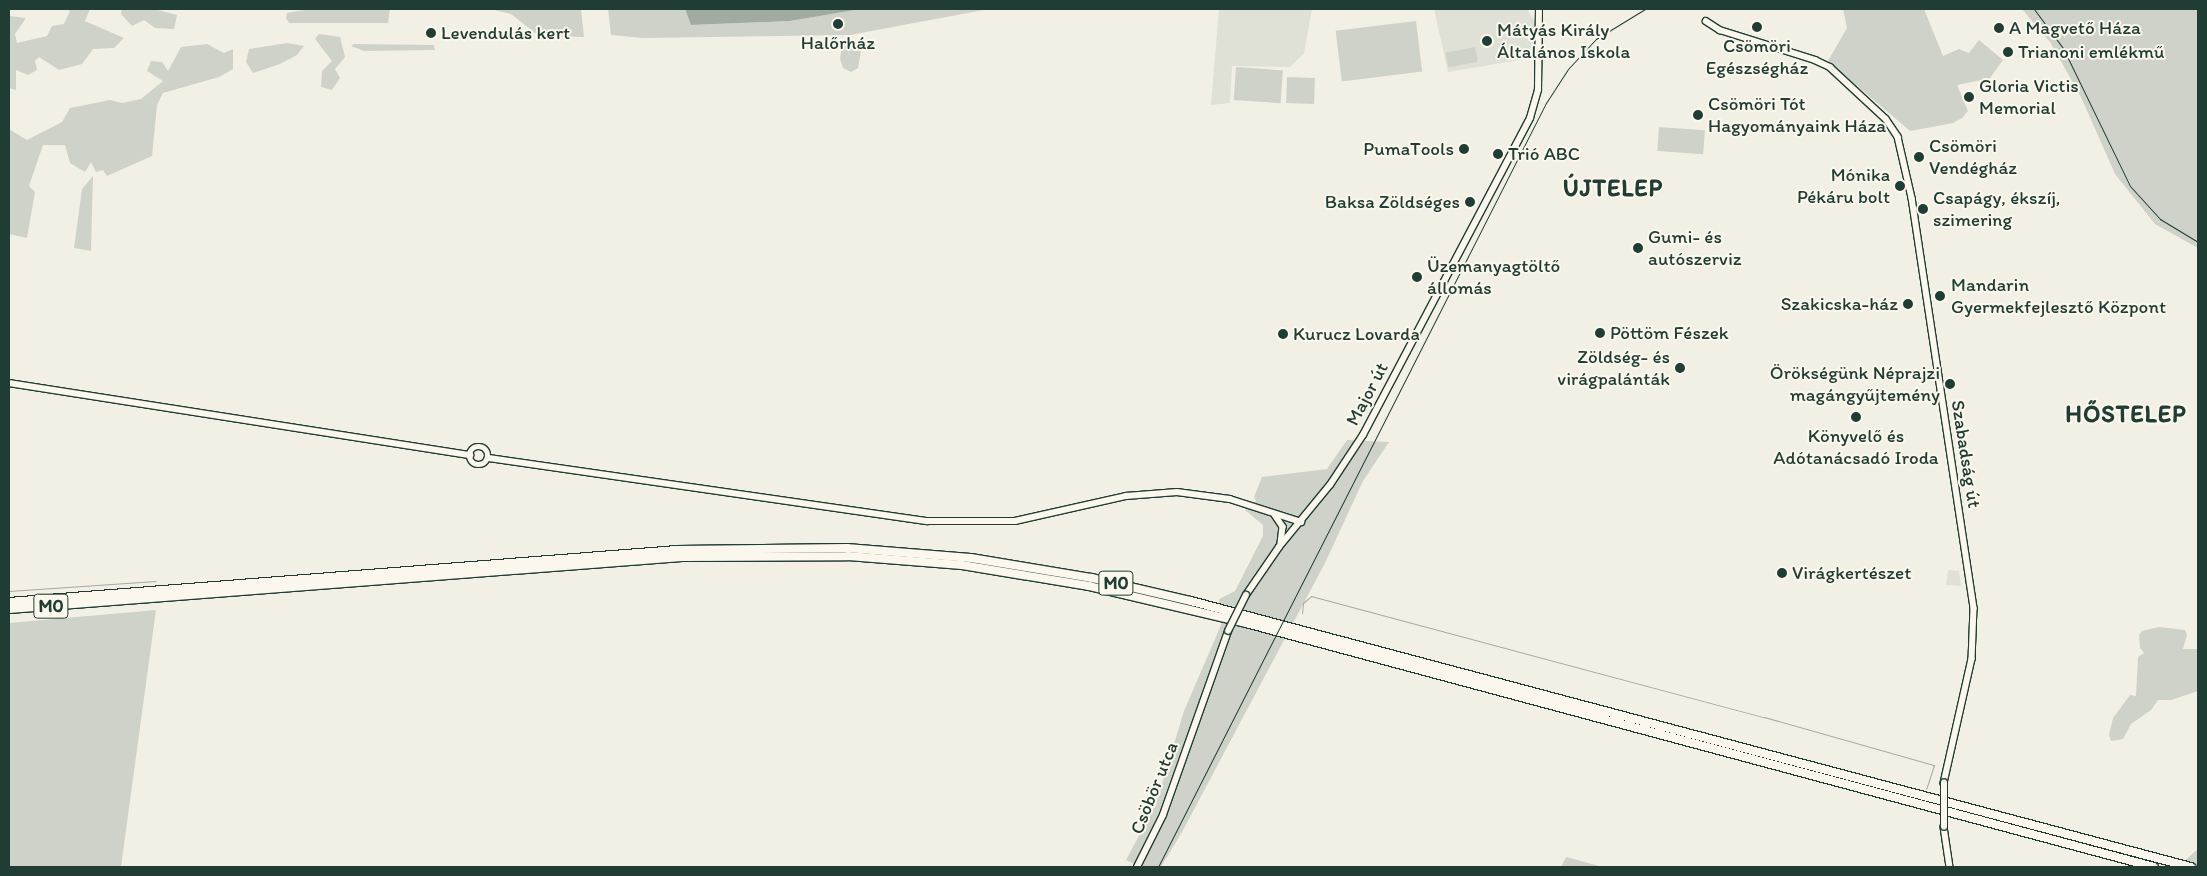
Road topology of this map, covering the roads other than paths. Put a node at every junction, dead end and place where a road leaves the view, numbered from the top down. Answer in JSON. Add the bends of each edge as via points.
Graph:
{"nodes":[{"id":1,"x":1539,"y":9,"type":"edge"},
{"id":2,"x":1706,"y":21,"type":"dead end"},
{"id":3,"x":9,"y":383,"type":"edge"},
{"id":4,"x":470,"y":454,"type":"junction"},
{"id":5,"x":489,"y":457,"type":"junction"},
{"id":6,"x":1272,"y":512,"type":"junction"},
{"id":7,"x":1301,"y":522,"type":"junction"},
{"id":8,"x":1279,"y":547,"type":"junction"},
{"id":9,"x":9,"y":602,"type":"edge"},
{"id":10,"x":9,"y":609,"type":"edge"},
{"id":11,"x":1196,"y":718,"type":"joint"},
{"id":12,"x":1137,"y":867,"type":"edge"},
{"id":13,"x":1950,"y":867,"type":"edge"},
{"id":14,"x":2154,"y":867,"type":"edge"},
{"id":15,"x":2191,"y":867,"type":"edge"}],
"edges":[{"from":1,"to":7,"type":"street","name":"Major út","via":[[1538,90],[1530,118],[1368,426],[1342,468]]},
{"from":2,"to":13,"type":"street","name":"Szabadság út","bridge":true,"via":[[1720,30],[1823,63],[1880,113],[1898,137],[1912,198],[1974,608],[1972,659],[1944,783],[1944,827]]},
{"from":3,"to":4,"type":"street"},
{"from":4,"to":5,"type":"street","via":[[480,447]]},
{"from":4,"to":5,"type":"street","via":[[473,463],[479,466]]},
{"from":5,"to":6,"type":"street","via":[[961,524],[1036,518],[1126,496],[1158,492],[1205,494]]},
{"from":6,"to":7,"type":"street"},
{"from":6,"to":8,"type":"street","via":[[1283,527]]},
{"from":7,"to":8,"type":"street","name":"Major út"},
{"from":8,"to":11,"type":"street","name":"Major út","bridge":true,"via":[[1246,595],[1228,631]]},
{"from":9,"to":15,"type":"highway","number":"M0","via":[[677,550],[839,548],[971,558],[1092,578],[1191,601]]},
{"from":10,"to":14,"type":"highway","number":"M0","via":[[682,557],[839,555],[962,565],[1057,579],[1208,613]]},
{"from":11,"to":12,"type":"street","name":"Csöbör utca","via":[[1163,815]]}]}
